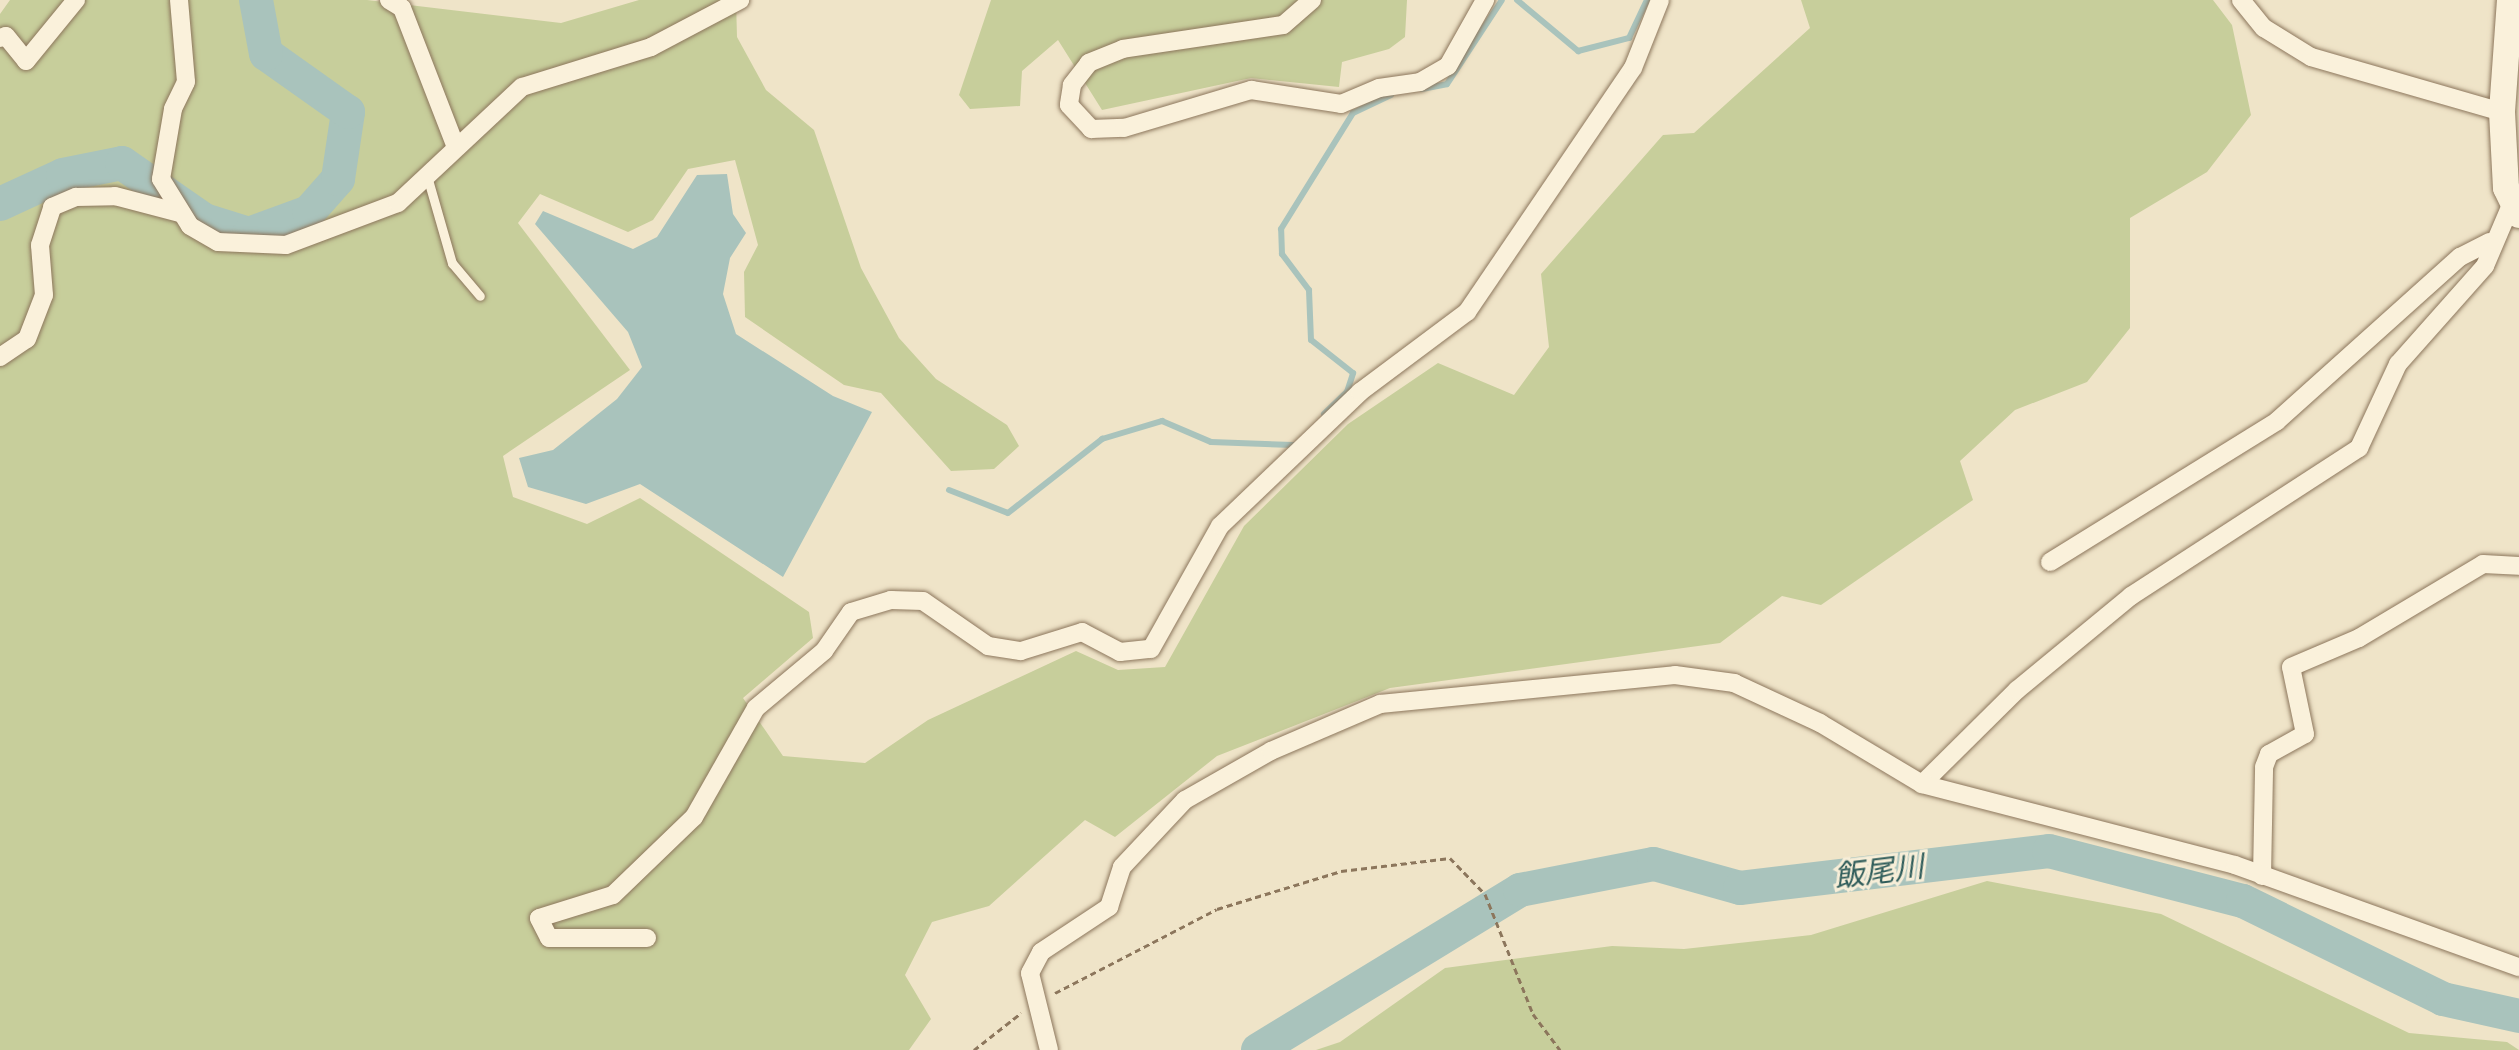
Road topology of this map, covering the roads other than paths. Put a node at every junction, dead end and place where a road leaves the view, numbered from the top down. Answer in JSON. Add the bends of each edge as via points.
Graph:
{"nodes":[{"id":1,"x":76,"y":0,"type":"edge"},
{"id":2,"x":179,"y":0,"type":"edge"},
{"id":3,"x":389,"y":0,"type":"edge"},
{"id":4,"x":740,"y":0,"type":"edge"},
{"id":5,"x":1312,"y":0,"type":"edge"},
{"id":6,"x":1485,"y":0,"type":"edge"},
{"id":7,"x":1660,"y":0,"type":"edge"},
{"id":8,"x":2241,"y":0,"type":"edge"},
{"id":9,"x":2510,"y":0,"type":"edge"},
{"id":10,"x":0,"y":38,"type":"edge"},
{"id":11,"x":2502,"y":112,"type":"junction"},
{"id":12,"x":456,"y":147,"type":"junction"},
{"id":13,"x":427,"y":176,"type":"junction"},
{"id":14,"x":176,"y":208,"type":"junction"},
{"id":15,"x":2515,"y":210,"type":"edge"},
{"id":16,"x":2489,"y":242,"type":"junction"},
{"id":17,"x":480,"y":296,"type":"dead end"},
{"id":18,"x":0,"y":357,"type":"edge"},
{"id":19,"x":2050,"y":562,"type":"dead end"},
{"id":20,"x":2519,"y":566,"type":"edge"},
{"id":21,"x":1922,"y":784,"type":"junction"},
{"id":22,"x":2262,"y":876,"type":"junction"},
{"id":23,"x":647,"y":938,"type":"dead end"},
{"id":24,"x":2519,"y":967,"type":"edge"},
{"id":25,"x":1049,"y":1050,"type":"edge"}],
"edges":[{"from":1,"to":10,"type":"street","via":[[26,61],[6,36]]},
{"from":2,"to":14,"type":"street","via":[[186,82],[173,109],[161,179]]},
{"from":3,"to":12,"type":"street","via":[[402,8]]},
{"from":4,"to":12,"type":"street","via":[[651,47],[522,87]]},
{"from":5,"to":6,"type":"street","via":[[1283,25],[1123,49],[1089,63],[1072,85],[1069,105],[1091,129],[1102,129],[1251,90],[1341,104],[1379,88],[1420,82],[1448,66]]},
{"from":7,"to":23,"type":"street","via":[[1633,68],[1467,312],[1360,392],[1220,526],[1151,649],[1120,652],[1082,632],[1021,651],[988,646],[923,601],[891,600],[851,612],[824,651],[756,708],[694,817],[613,895],[539,918],[549,938]]},
{"from":8,"to":11,"type":"street","via":[[2264,28],[2311,57]]},
{"from":9,"to":11,"type":"main road"},
{"from":11,"to":15,"type":"main road"},
{"from":12,"to":13,"type":"street"},
{"from":13,"to":14,"type":"street","via":[[398,203],[354,224],[286,245],[218,242]]},
{"from":13,"to":17,"type":"lane","via":[[452,263]]},
{"from":14,"to":18,"type":"street","via":[[115,196],[76,197],[52,207],[40,245],[44,295],[27,339]]},
{"from":15,"to":16,"type":"street"},
{"from":16,"to":19,"type":"street","via":[[2460,257],[2277,421]]},
{"from":16,"to":21,"type":"street","via":[[2473,284],[2398,364],[2359,448],[2131,596],[2017,690]]},
{"from":20,"to":22,"type":"street","via":[[2483,564],[2359,638],[2291,667],[2305,734],[2269,754],[2264,767]]},
{"from":21,"to":22,"type":"street"},
{"from":21,"to":25,"type":"street","via":[[1820,723],[1734,683],[1675,675],[1380,704],[1271,751],[1185,800],[1122,867],[1109,907],[1041,952],[1030,973]]},
{"from":22,"to":24,"type":"street"}]}
